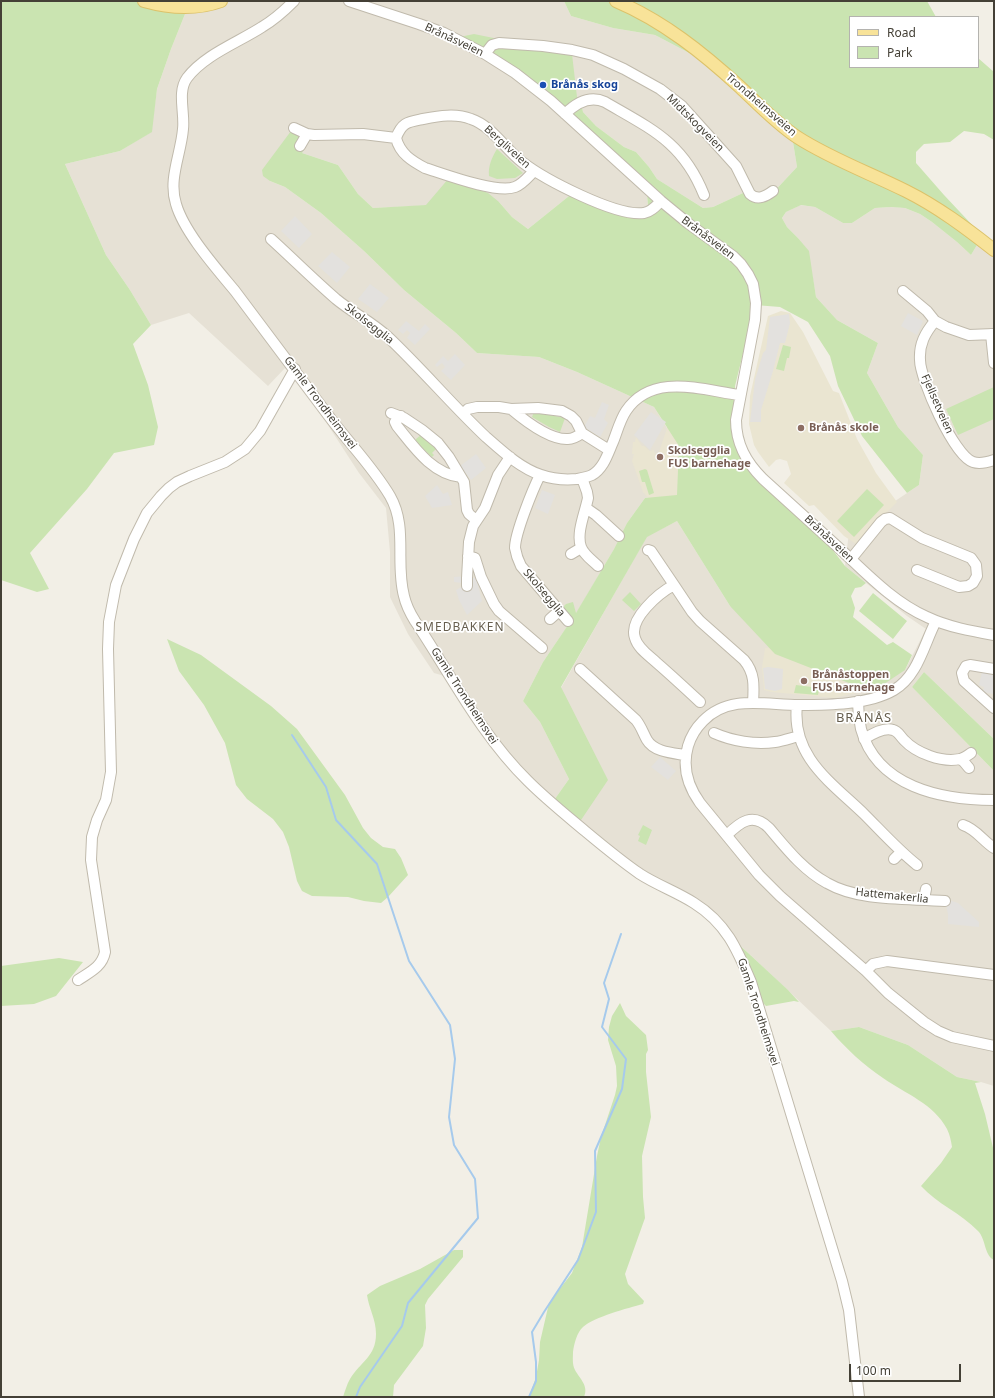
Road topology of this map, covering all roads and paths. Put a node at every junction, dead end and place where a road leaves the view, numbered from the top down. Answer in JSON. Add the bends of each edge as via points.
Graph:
{"nodes":[{"id":1,"x":144,"y":1,"type":"edge"},
{"id":2,"x":222,"y":1,"type":"edge"},
{"id":3,"x":294,"y":1,"type":"edge"},
{"id":4,"x":349,"y":1,"type":"edge"},
{"id":5,"x":616,"y":1,"type":"edge"},
{"id":6,"x":485,"y":54,"type":"junction"},
{"id":7,"x":565,"y":114,"type":"junction"},
{"id":8,"x":294,"y":128,"type":"dead end"},
{"id":9,"x":307,"y":134,"type":"junction"},
{"id":10,"x":396,"y":138,"type":"junction"},
{"id":11,"x":300,"y":146,"type":"dead end"},
{"id":12,"x":534,"y":171,"type":"junction"},
{"id":13,"x":773,"y":191,"type":"dead end"},
{"id":14,"x":704,"y":195,"type":"dead end"},
{"id":15,"x":661,"y":201,"type":"junction"},
{"id":16,"x":271,"y":239,"type":"dead end"},
{"id":17,"x":994,"y":250,"type":"edge"},
{"id":18,"x":903,"y":291,"type":"dead end"},
{"id":19,"x":935,"y":321,"type":"junction"},
{"id":20,"x":993,"y":334,"type":"edge"},
{"id":21,"x":994,"y":363,"type":"edge"},
{"id":22,"x":295,"y":370,"type":"junction"},
{"id":23,"x":740,"y":395,"type":"junction"},
{"id":24,"x":511,"y":409,"type":"junction"},
{"id":25,"x":391,"y":413,"type":"dead end"},
{"id":26,"x":463,"y":414,"type":"junction"},
{"id":27,"x":401,"y":416,"type":"junction"},
{"id":28,"x":582,"y":433,"type":"junction"},
{"id":29,"x":610,"y":450,"type":"junction"},
{"id":30,"x":510,"y":457,"type":"junction"},
{"id":31,"x":994,"y":460,"type":"edge"},
{"id":32,"x":540,"y":475,"type":"junction"},
{"id":33,"x":461,"y":477,"type":"junction"},
{"id":34,"x":582,"y":478,"type":"junction"},
{"id":35,"x":586,"y":508,"type":"junction"},
{"id":36,"x":476,"y":520,"type":"junction"},
{"id":37,"x":620,"y":536,"type":"dead end"},
{"id":38,"x":581,"y":548,"type":"junction"},
{"id":39,"x":648,"y":550,"type":"dead end"},
{"id":40,"x":571,"y":554,"type":"dead end"},
{"id":41,"x":468,"y":556,"type":"junction"},
{"id":42,"x":850,"y":559,"type":"junction"},
{"id":43,"x":598,"y":566,"type":"dead end"},
{"id":44,"x":917,"y":570,"type":"dead end"},
{"id":45,"x":674,"y":585,"type":"junction"},
{"id":46,"x":467,"y":586,"type":"dead end"},
{"id":47,"x":559,"y":611,"type":"junction"},
{"id":48,"x":550,"y":620,"type":"dead end"},
{"id":49,"x":568,"y":621,"type":"dead end"},
{"id":50,"x":936,"y":621,"type":"junction"},
{"id":51,"x":994,"y":636,"type":"edge"},
{"id":52,"x":542,"y":648,"type":"dead end"},
{"id":53,"x":580,"y":668,"type":"dead end"},
{"id":54,"x":994,"y":669,"type":"edge"},
{"id":55,"x":858,"y":701,"type":"junction"},
{"id":56,"x":700,"y":702,"type":"dead end"},
{"id":57,"x":754,"y":703,"type":"junction"},
{"id":58,"x":797,"y":705,"type":"junction"},
{"id":59,"x":994,"y":708,"type":"edge"},
{"id":60,"x":714,"y":733,"type":"dead end"},
{"id":61,"x":799,"y":736,"type":"junction"},
{"id":62,"x":864,"y":739,"type":"junction"},
{"id":63,"x":971,"y":753,"type":"dead end"},
{"id":64,"x":685,"y":755,"type":"junction"},
{"id":65,"x":960,"y":759,"type":"junction"},
{"id":66,"x":969,"y":768,"type":"dead end"},
{"id":67,"x":994,"y":800,"type":"edge"},
{"id":68,"x":963,"y":825,"type":"dead end"},
{"id":69,"x":727,"y":835,"type":"junction"},
{"id":70,"x":994,"y":848,"type":"edge"},
{"id":71,"x":917,"y":865,"type":"dead end"},
{"id":72,"x":926,"y":889,"type":"dead end"},
{"id":73,"x":924,"y":899,"type":"junction"},
{"id":74,"x":945,"y":901,"type":"dead end"},
{"id":75,"x":866,"y":971,"type":"junction"},
{"id":76,"x":994,"y":975,"type":"edge"},
{"id":77,"x":78,"y":980,"type":"dead end"},
{"id":78,"x":994,"y":1046,"type":"edge"},
{"id":79,"x":860,"y":1397,"type":"edge"}],
"edges":[{"from":1,"to":2,"type":"main road","via":[[164,6],[186,7]]},
{"from":3,"to":22,"type":"street","name":"Gamle Trondheimsvei","via":[[270,22],[204,61],[188,76],[183,85],[184,120],[173,191],[181,216],[192,234]]},
{"from":4,"to":6,"type":"street","name":"Brånåsveien","via":[[430,28]]},
{"from":5,"to":17,"type":"main road","name":"Trondheimsveien","via":[[655,21],[691,46],[797,137],[926,202]]},
{"from":6,"to":7,"type":"street","name":"Brånåsveien","via":[[528,82]]},
{"from":6,"to":13,"type":"street","name":"Midtskogveien","via":[[492,45],[499,43],[543,46],[593,55],[624,69],[660,89],[682,106],[736,166],[750,199],[762,197]]},
{"from":7,"to":14,"type":"street","via":[[586,100],[597,99],[605,102],[669,142],[689,165]]},
{"from":7,"to":15,"type":"street","name":"Brånåsveien"},
{"from":8,"to":9,"type":"street"},
{"from":9,"to":10,"type":"street","via":[[363,134]]},
{"from":9,"to":11,"type":"street"},
{"from":10,"to":12,"type":"street","name":"Bergliveien","via":[[401,151],[425,168],[491,187],[514,187],[526,180]]},
{"from":10,"to":12,"type":"street","name":"Bergliveien","via":[[401,127],[411,121],[447,115],[460,116],[481,124]]},
{"from":12,"to":15,"type":"street","name":"Bergliveien","via":[[604,205],[624,211],[646,213]]},
{"from":15,"to":23,"type":"street","name":"Brånåsveien","via":[[737,260],[753,284],[756,296],[755,314]]},
{"from":16,"to":26,"type":"street","name":"Skolsegglia","via":[[336,299],[388,337]]},
{"from":18,"to":19,"type":"street"},
{"from":19,"to":20,"type":"street","via":[[965,334]]},
{"from":19,"to":31,"type":"street","name":"Fjellsetveien","via":[[926,333],[920,350],[921,369],[926,386],[961,453],[973,462]]},
{"from":20,"to":21,"type":"street"},
{"from":22,"to":77,"type":"street","via":[[260,431],[245,449],[225,462],[177,482],[161,496],[140,527],[124,563],[112,600],[109,622],[110,776],[106,800],[94,830],[91,849],[104,952],[99,966]]},
{"from":22,"to":79,"type":"street","name":"Gamle Trondheimsvei","via":[[391,497],[400,522],[402,581],[408,609],[493,743],[527,780],[607,850],[642,875],[707,912],[732,940],[751,982],[842,1281],[849,1310]]},
{"from":23,"to":29,"type":"street","name":"Skolsegglia","via":[[670,386],[654,389],[626,411]]},
{"from":23,"to":42,"type":"street","name":"Brånåsveien","via":[[736,413],[736,432],[750,465]]},
{"from":24,"to":26,"type":"street","via":[[477,407],[468,409]]},
{"from":24,"to":28,"type":"street","via":[[557,437],[570,439]]},
{"from":24,"to":28,"type":"street","via":[[538,408],[562,411],[576,421]]},
{"from":25,"to":27,"type":"street"},
{"from":26,"to":30,"type":"street","name":"Skolsegglia"},
{"from":27,"to":33,"type":"street","via":[[438,443]]},
{"from":27,"to":33,"type":"street","via":[[395,422],[418,452],[443,471]]},
{"from":28,"to":29,"type":"street"},
{"from":29,"to":34,"type":"street","name":"Skolsegglia","via":[[600,468],[592,475]]},
{"from":30,"to":32,"type":"street","name":"Skolsegglia"},
{"from":30,"to":36,"type":"street","via":[[498,475],[486,508]]},
{"from":32,"to":34,"type":"street","name":"Skolsegglia","via":[[565,479]]},
{"from":32,"to":47,"type":"street","name":"Skolsegglia","via":[[522,520],[515,548],[521,566]]},
{"from":33,"to":36,"type":"street","via":[[465,485],[467,510]]},
{"from":34,"to":35,"type":"street","via":[[587,492]]},
{"from":35,"to":37,"type":"street"},
{"from":35,"to":38,"type":"street","via":[[580,536]]},
{"from":36,"to":41,"type":"street","via":[[470,533]]},
{"from":38,"to":40,"type":"street"},
{"from":38,"to":43,"type":"street"},
{"from":39,"to":45,"type":"street"},
{"from":41,"to":46,"type":"street"},
{"from":41,"to":52,"type":"street","via":[[476,558],[481,577],[496,608]]},
{"from":42,"to":44,"type":"street","via":[[881,522],[890,518],[918,536],[971,558],[976,565],[977,576],[973,583],[959,587]]},
{"from":42,"to":50,"type":"street","name":"Brånåsveien","via":[[897,599]]},
{"from":45,"to":56,"type":"street","via":[[659,594],[639,618],[635,625],[634,638],[643,650]]},
{"from":45,"to":57,"type":"street","via":[[700,621],[749,666],[754,682]]},
{"from":47,"to":48,"type":"street"},
{"from":47,"to":49,"type":"street","name":"Skolsegglia"},
{"from":50,"to":51,"type":"street","name":"Brånåsveien"},
{"from":50,"to":55,"type":"street","via":[[916,666],[904,683],[894,690]]},
{"from":53,"to":64,"type":"street","via":[[636,720],[653,747]]},
{"from":54,"to":59,"type":"street","via":[[970,665],[966,666],[962,673],[964,681]]},
{"from":55,"to":58,"type":"street"},
{"from":55,"to":62,"type":"street"},
{"from":57,"to":58,"type":"street"},
{"from":57,"to":64,"type":"street","via":[[733,704],[719,709],[706,718],[696,728]]},
{"from":58,"to":61,"type":"street"},
{"from":60,"to":61,"type":"street","via":[[724,738],[764,744]]},
{"from":61,"to":71,"type":"street","via":[[807,754],[832,786],[860,810],[898,856]]},
{"from":62,"to":65,"type":"street","via":[[872,734],[892,729],[920,752],[929,756]]},
{"from":62,"to":67,"type":"street","via":[[879,762],[902,781],[944,796]]},
{"from":63,"to":65,"type":"street"},
{"from":64,"to":69,"type":"street","via":[[685,770],[692,793]]},
{"from":65,"to":66,"type":"street"},
{"from":68,"to":70,"type":"street"},
{"from":69,"to":73,"type":"street","name":"Hattemakerlia","via":[[745,821],[759,821],[769,828],[800,863],[827,884],[871,896]]},
{"from":69,"to":75,"type":"street","via":[[780,896]]},
{"from":72,"to":73,"type":"street"},
{"from":73,"to":74,"type":"street","name":"Hattemakerlia"},
{"from":75,"to":76,"type":"street","via":[[873,964],[887,961]]},
{"from":75,"to":78,"type":"street","via":[[888,993],[938,1031],[965,1041]]}]}
